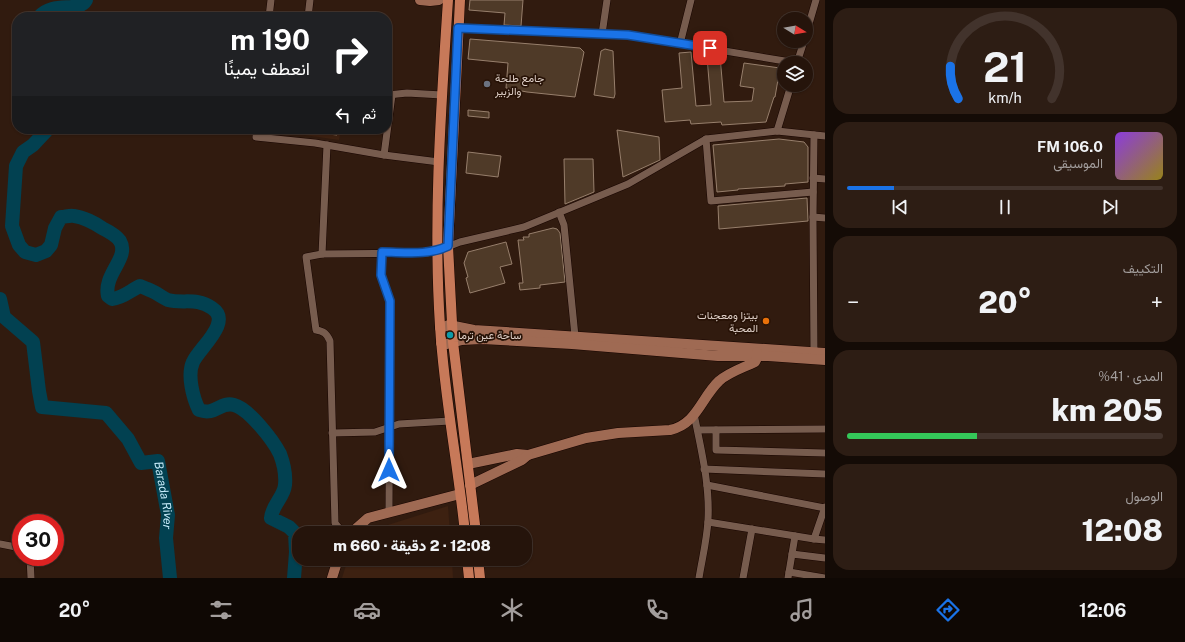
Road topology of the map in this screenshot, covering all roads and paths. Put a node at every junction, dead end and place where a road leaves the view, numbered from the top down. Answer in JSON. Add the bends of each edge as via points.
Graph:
{"nodes":[{"id":1,"x":271,"y":0,"type":"edge"},
{"id":2,"x":310,"y":0,"type":"edge"},
{"id":3,"x":420,"y":0,"type":"edge"},
{"id":4,"x":439,"y":0,"type":"edge"},
{"id":5,"x":448,"y":0,"type":"edge"},
{"id":6,"x":460,"y":0,"type":"edge"},
{"id":7,"x":607,"y":0,"type":"edge"},
{"id":8,"x":691,"y":0,"type":"edge"},
{"id":9,"x":816,"y":0,"type":"edge"},
{"id":10,"x":270,"y":12,"type":"edge"},
{"id":11,"x":309,"y":12,"type":"edge"},
{"id":12,"x":812,"y":12,"type":"edge"},
{"id":13,"x":458,"y":28,"type":"junction"},
{"id":14,"x":602,"y":34,"type":"junction"},
{"id":15,"x":680,"y":44,"type":"junction"},
{"id":16,"x":802,"y":48,"type":"edge"},
{"id":17,"x":789,"y":92,"type":"edge"},
{"id":18,"x":392,"y":95,"type":"edge"},
{"id":19,"x":442,"y":95,"type":"junction"},
{"id":20,"x":777,"y":131,"type":"junction"},
{"id":21,"x":256,"y":134,"type":"edge"},
{"id":22,"x":386,"y":134,"type":"edge"},
{"id":23,"x":814,"y":135,"type":"junction"},
{"id":24,"x":825,"y":136,"type":"edge"},
{"id":25,"x":706,"y":140,"type":"junction"},
{"id":26,"x":327,"y":145,"type":"junction"},
{"id":27,"x":384,"y":155,"type":"junction"},
{"id":28,"x":439,"y":162,"type":"junction"},
{"id":29,"x":813,"y":178,"type":"junction"},
{"id":30,"x":825,"y":178,"type":"edge"},
{"id":31,"x":813,"y":192,"type":"junction"},
{"id":32,"x":559,"y":212,"type":"junction"},
{"id":33,"x":813,"y":217,"type":"junction"},
{"id":34,"x":825,"y":218,"type":"edge"},
{"id":35,"x":448,"y":246,"type":"junction"},
{"id":36,"x":437,"y":251,"type":"junction"},
{"id":37,"x":382,"y":252,"type":"junction"},
{"id":38,"x":322,"y":254,"type":"junction"},
{"id":39,"x":452,"y":326,"type":"junction"},
{"id":40,"x":440,"y":328,"type":"junction"},
{"id":41,"x":575,"y":336,"type":"junction"},
{"id":42,"x":453,"y":342,"type":"junction"},
{"id":43,"x":441,"y":343,"type":"junction"},
{"id":44,"x":729,"y":351,"type":"junction"},
{"id":45,"x":757,"y":352,"type":"junction"},
{"id":46,"x":814,"y":352,"type":"junction"},
{"id":47,"x":825,"y":353,"type":"edge"},
{"id":48,"x":825,"y":360,"type":"edge"},
{"id":49,"x":694,"y":414,"type":"junction"},
{"id":50,"x":450,"y":421,"type":"junction"},
{"id":51,"x":388,"y":427,"type":"junction"},
{"id":52,"x":825,"y":429,"type":"edge"},
{"id":53,"x":698,"y":430,"type":"junction"},
{"id":54,"x":716,"y":430,"type":"junction"},
{"id":55,"x":332,"y":433,"type":"junction"},
{"id":56,"x":825,"y":453,"type":"edge"},
{"id":57,"x":528,"y":455,"type":"junction"},
{"id":58,"x":468,"y":464,"type":"junction"},
{"id":59,"x":704,"y":469,"type":"junction"},
{"id":60,"x":825,"y":474,"type":"edge"},
{"id":61,"x":470,"y":485,"type":"junction"},
{"id":62,"x":707,"y":485,"type":"junction"},
{"id":63,"x":460,"y":494,"type":"junction"},
{"id":64,"x":825,"y":508,"type":"edge"},
{"id":65,"x":389,"y":512,"type":"junction"},
{"id":66,"x":708,"y":522,"type":"junction"},
{"id":67,"x":337,"y":526,"type":"edge"},
{"id":68,"x":359,"y":526,"type":"edge"},
{"id":69,"x":464,"y":526,"type":"edge"},
{"id":70,"x":475,"y":526,"type":"edge"},
{"id":71,"x":752,"y":529,"type":"junction"},
{"id":72,"x":795,"y":536,"type":"junction"},
{"id":73,"x":814,"y":538,"type":"junction"},
{"id":74,"x":825,"y":540,"type":"edge"},
{"id":75,"x":0,"y":544,"type":"edge"},
{"id":76,"x":12,"y":546,"type":"edge"},
{"id":77,"x":792,"y":554,"type":"junction"},
{"id":78,"x":825,"y":558,"type":"edge"},
{"id":79,"x":30,"y":566,"type":"edge"},
{"id":80,"x":336,"y":566,"type":"edge"},
{"id":81,"x":468,"y":566,"type":"edge"},
{"id":82,"x":479,"y":566,"type":"edge"},
{"id":83,"x":789,"y":575,"type":"edge"},
{"id":84,"x":31,"y":578,"type":"edge"},
{"id":85,"x":332,"y":578,"type":"edge"},
{"id":86,"x":469,"y":578,"type":"edge"},
{"id":87,"x":480,"y":578,"type":"edge"},
{"id":88,"x":699,"y":578,"type":"edge"},
{"id":89,"x":743,"y":578,"type":"edge"},
{"id":90,"x":825,"y":578,"type":"edge"}],
"edges":[{"from":1,"to":10,"type":"street"},
{"from":2,"to":11,"type":"street"},
{"from":3,"to":4,"type":"street"},
{"from":5,"to":19,"type":"main road"},
{"from":6,"to":13,"type":"main road"},
{"from":7,"to":14,"type":"street"},
{"from":8,"to":15,"type":"street"},
{"from":9,"to":12,"type":"street"},
{"from":13,"to":14,"type":"street"},
{"from":13,"to":35,"type":"main road"},
{"from":14,"to":15,"type":"street","via":[[628,35]]},
{"from":15,"to":16,"type":"street","via":[[797,63]]},
{"from":17,"to":20,"type":"street"},
{"from":18,"to":19,"type":"street"},
{"from":19,"to":28,"type":"main road"},
{"from":20,"to":23,"type":"street"},
{"from":20,"to":25,"type":"street"},
{"from":21,"to":26,"type":"street","via":[[256,137]]},
{"from":22,"to":27,"type":"street"},
{"from":23,"to":24,"type":"street"},
{"from":23,"to":29,"type":"street"},
{"from":25,"to":31,"type":"street","via":[[711,201]]},
{"from":25,"to":32,"type":"street","via":[[628,184]]},
{"from":26,"to":27,"type":"street"},
{"from":26,"to":38,"type":"street"},
{"from":27,"to":28,"type":"street"},
{"from":28,"to":36,"type":"main road"},
{"from":29,"to":30,"type":"street"},
{"from":29,"to":31,"type":"street"},
{"from":31,"to":33,"type":"street"},
{"from":32,"to":35,"type":"street","via":[[524,227]]},
{"from":32,"to":41,"type":"street","via":[[564,225]]},
{"from":33,"to":34,"type":"street"},
{"from":33,"to":46,"type":"street"},
{"from":35,"to":36,"type":"street"},
{"from":35,"to":39,"type":"main road"},
{"from":36,"to":37,"type":"street"},
{"from":36,"to":40,"type":"main road"},
{"from":37,"to":38,"type":"street"},
{"from":37,"to":51,"type":"street","via":[[381,275],[390,301]]},
{"from":38,"to":55,"type":"street","via":[[306,257],[316,330],[322,331],[330,341]]},
{"from":39,"to":40,"type":"street"},
{"from":39,"to":41,"type":"street","via":[[474,330]]},
{"from":39,"to":42,"type":"main road"},
{"from":40,"to":43,"type":"main road"},
{"from":41,"to":44,"type":"street"},
{"from":42,"to":43,"type":"street"},
{"from":42,"to":44,"type":"street","via":[[482,339]]},
{"from":42,"to":58,"type":"main road"},
{"from":43,"to":50,"type":"main road"},
{"from":44,"to":45,"type":"street"},
{"from":45,"to":46,"type":"street"},
{"from":45,"to":48,"type":"street"},
{"from":45,"to":49,"type":"street","via":[[754,362],[728,374],[719,382]]},
{"from":46,"to":47,"type":"street"},
{"from":49,"to":53,"type":"street"},
{"from":49,"to":57,"type":"street","via":[[686,424],[674,430],[618,433],[586,438]]},
{"from":50,"to":51,"type":"street"},
{"from":50,"to":63,"type":"main road"},
{"from":51,"to":55,"type":"street","via":[[375,432]]},
{"from":51,"to":65,"type":"street"},
{"from":52,"to":54,"type":"street"},
{"from":53,"to":54,"type":"street"},
{"from":53,"to":59,"type":"street"},
{"from":54,"to":56,"type":"street","via":[[716,450]]},
{"from":55,"to":67,"type":"street","via":[[335,523]]},
{"from":57,"to":58,"type":"street","via":[[517,454]]},
{"from":57,"to":61,"type":"street"},
{"from":58,"to":61,"type":"main road"},
{"from":59,"to":60,"type":"street"},
{"from":59,"to":62,"type":"street"},
{"from":61,"to":70,"type":"main road"},
{"from":62,"to":64,"type":"street"},
{"from":62,"to":66,"type":"street"},
{"from":63,"to":65,"type":"street"},
{"from":63,"to":69,"type":"main road"},
{"from":64,"to":73,"type":"street"},
{"from":65,"to":68,"type":"street","via":[[368,518]]},
{"from":66,"to":71,"type":"street"},
{"from":66,"to":88,"type":"street"},
{"from":71,"to":72,"type":"street"},
{"from":71,"to":89,"type":"street"},
{"from":72,"to":73,"type":"street"},
{"from":72,"to":77,"type":"street"},
{"from":73,"to":74,"type":"street"},
{"from":75,"to":76,"type":"street"},
{"from":77,"to":78,"type":"street"},
{"from":77,"to":83,"type":"street"},
{"from":79,"to":84,"type":"street"},
{"from":80,"to":85,"type":"street"},
{"from":81,"to":86,"type":"main road"},
{"from":82,"to":87,"type":"main road"},
{"from":83,"to":90,"type":"street"}]}
